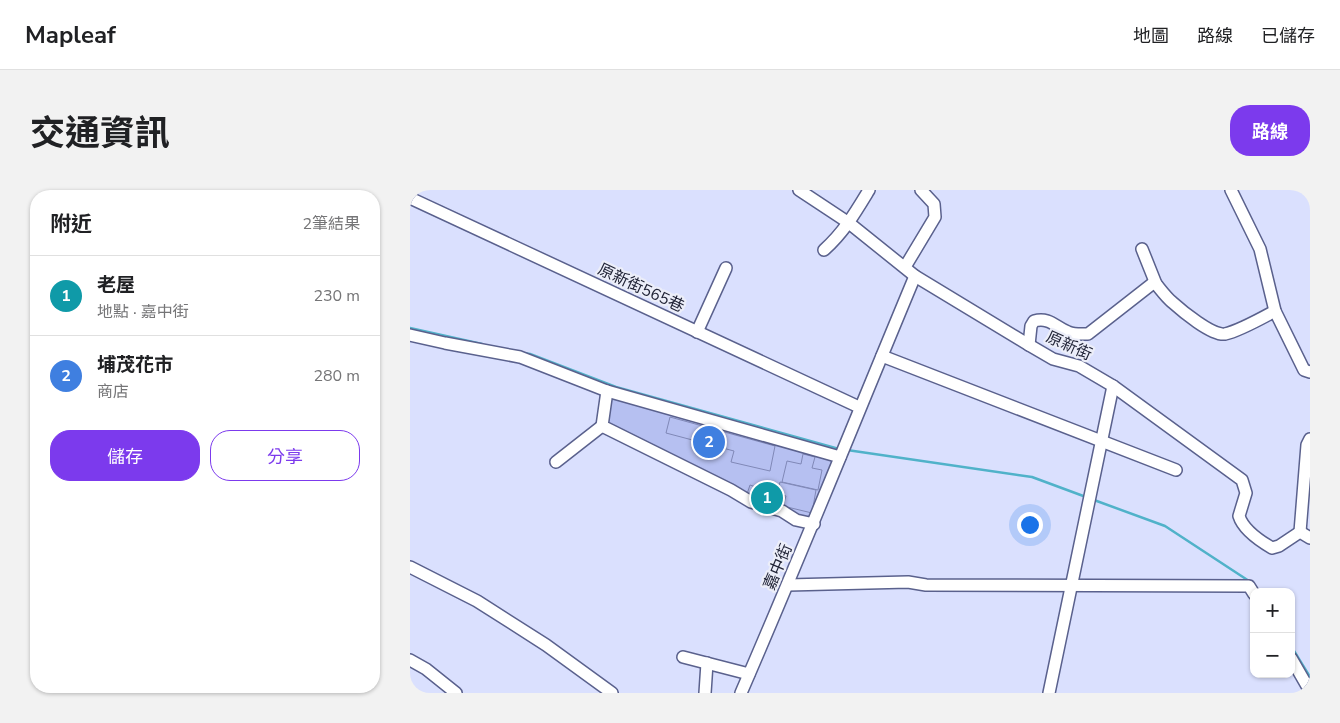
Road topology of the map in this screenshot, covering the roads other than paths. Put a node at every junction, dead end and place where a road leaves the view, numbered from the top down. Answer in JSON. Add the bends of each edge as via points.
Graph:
{"nodes":[{"id":1,"x":799,"y":190,"type":"edge"},
{"id":2,"x":869,"y":190,"type":"edge"},
{"id":3,"x":921,"y":190,"type":"edge"},
{"id":4,"x":1230,"y":190,"type":"edge"},
{"id":5,"x":410,"y":198,"type":"edge"},
{"id":6,"x":850,"y":223,"type":"junction"},
{"id":7,"x":1142,"y":249,"type":"dead end"},
{"id":8,"x":824,"y":250,"type":"dead end"},
{"id":9,"x":905,"y":267,"type":"junction"},
{"id":10,"x":726,"y":268,"type":"dead end"},
{"id":11,"x":915,"y":276,"type":"junction"},
{"id":12,"x":1156,"y":284,"type":"junction"},
{"id":13,"x":1276,"y":311,"type":"junction"},
{"id":14,"x":697,"y":332,"type":"junction"},
{"id":15,"x":410,"y":335,"type":"edge"},
{"id":16,"x":1029,"y":345,"type":"junction"},
{"id":17,"x":882,"y":356,"type":"junction"},
{"id":18,"x":1310,"y":372,"type":"edge"},
{"id":19,"x":1112,"y":386,"type":"junction"},
{"id":20,"x":607,"y":391,"type":"junction"},
{"id":21,"x":859,"y":408,"type":"junction"},
{"id":22,"x":602,"y":426,"type":"junction"},
{"id":23,"x":1310,"y":439,"type":"edge"},
{"id":24,"x":1102,"y":441,"type":"junction"},
{"id":25,"x":842,"y":452,"type":"junction"},
{"id":26,"x":556,"y":462,"type":"dead end"},
{"id":27,"x":1176,"y":470,"type":"dead end"},
{"id":28,"x":814,"y":524,"type":"junction"},
{"id":29,"x":1305,"y":535,"type":"edge"},
{"id":30,"x":410,"y":567,"type":"edge"},
{"id":31,"x":788,"y":585,"type":"junction"},
{"id":32,"x":1070,"y":587,"type":"junction"},
{"id":33,"x":1250,"y":588,"type":"edge"},
{"id":34,"x":683,"y":657,"type":"dead end"},
{"id":35,"x":410,"y":660,"type":"edge"},
{"id":36,"x":707,"y":663,"type":"junction"},
{"id":37,"x":1295,"y":665,"type":"edge"},
{"id":38,"x":749,"y":674,"type":"junction"},
{"id":39,"x":1310,"y":690,"type":"edge"},
{"id":40,"x":456,"y":693,"type":"edge"},
{"id":41,"x":612,"y":693,"type":"edge"},
{"id":42,"x":705,"y":693,"type":"edge"},
{"id":43,"x":741,"y":693,"type":"edge"},
{"id":44,"x":1049,"y":693,"type":"edge"}],
"edges":[{"from":1,"to":6,"type":"street","name":"原新街"},
{"from":2,"to":6,"type":"street"},
{"from":3,"to":9,"type":"street","via":[[934,204],[935,217]]},
{"from":4,"to":13,"type":"street","via":[[1260,249]]},
{"from":5,"to":14,"type":"street","name":"原新街565巷"},
{"from":6,"to":8,"type":"street"},
{"from":6,"to":9,"type":"street","name":"原新街"},
{"from":7,"to":12,"type":"street"},
{"from":9,"to":11,"type":"street","name":"原新街"},
{"from":10,"to":14,"type":"street"},
{"from":11,"to":16,"type":"street","name":"原新街"},
{"from":11,"to":17,"type":"street","name":"嘉中街"},
{"from":12,"to":13,"type":"street","via":[[1171,301],[1217,333],[1224,334]]},
{"from":12,"to":16,"type":"street","via":[[1146,287],[1088,334],[1077,335],[1042,319],[1034,321]]},
{"from":13,"to":18,"type":"street","via":[[1304,370]]},
{"from":14,"to":21,"type":"street","name":"原新街565巷"},
{"from":15,"to":20,"type":"street","via":[[520,357]]},
{"from":16,"to":19,"type":"street","name":"原新街","via":[[1054,359],[1079,366]]},
{"from":17,"to":21,"type":"street","name":"嘉中街"},
{"from":17,"to":24,"type":"street"},
{"from":19,"to":24,"type":"street"},
{"from":19,"to":29,"type":"street","name":"原新街","via":[[1242,480],[1246,493],[1239,516],[1242,524],[1265,544],[1272,548]]},
{"from":20,"to":22,"type":"street"},
{"from":20,"to":25,"type":"street"},
{"from":21,"to":25,"type":"street","name":"嘉中街"},
{"from":22,"to":26,"type":"street"},
{"from":22,"to":28,"type":"street","via":[[751,502]]},
{"from":23,"to":29,"type":"street","via":[[1306,445]]},
{"from":24,"to":27,"type":"street"},
{"from":24,"to":32,"type":"street"},
{"from":25,"to":28,"type":"street","name":"嘉中街"},
{"from":28,"to":31,"type":"street","name":"嘉中街"},
{"from":30,"to":41,"type":"street","via":[[477,601]]},
{"from":31,"to":32,"type":"street","via":[[908,582]]},
{"from":31,"to":38,"type":"street","name":"嘉中街"},
{"from":32,"to":33,"type":"street"},
{"from":32,"to":44,"type":"street"},
{"from":34,"to":36,"type":"street"},
{"from":35,"to":40,"type":"street"},
{"from":36,"to":38,"type":"street"},
{"from":36,"to":42,"type":"street"},
{"from":37,"to":39,"type":"street"},
{"from":38,"to":43,"type":"street","name":"嘉中街"}]}
